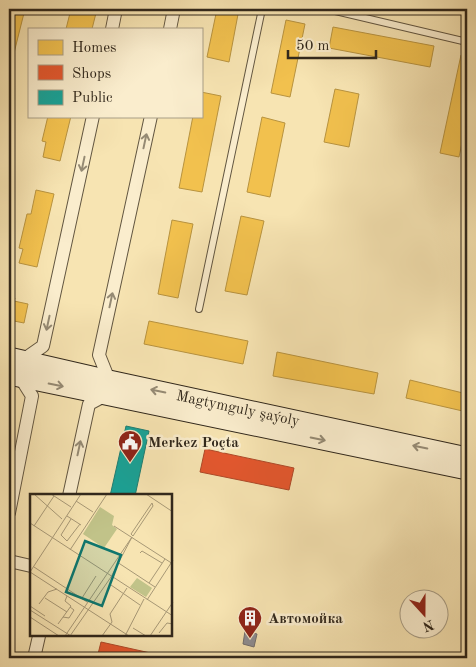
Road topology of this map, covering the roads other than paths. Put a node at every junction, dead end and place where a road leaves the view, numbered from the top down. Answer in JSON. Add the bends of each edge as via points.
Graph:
{"nodes":[{"id":1,"x":116,"y":9,"type":"edge"},
{"id":2,"x":174,"y":9,"type":"edge"},
{"id":3,"x":262,"y":9,"type":"edge"},
{"id":4,"x":327,"y":9,"type":"edge"},
{"id":5,"x":112,"y":28,"type":"edge"},
{"id":6,"x":170,"y":28,"type":"edge"},
{"id":7,"x":467,"y":42,"type":"edge"},
{"id":8,"x":93,"y":118,"type":"edge"},
{"id":9,"x":151,"y":118,"type":"edge"},
{"id":10,"x":199,"y":309,"type":"dead end"},
{"id":11,"x":15,"y":368,"type":"edge"},
{"id":12,"x":108,"y":388,"type":"junction"},
{"id":13,"x":467,"y":457,"type":"edge"},
{"id":14,"x":467,"y":470,"type":"edge"},
{"id":15,"x":69,"y":494,"type":"edge"},
{"id":16,"x":9,"y":513,"type":"edge"},
{"id":17,"x":9,"y":561,"type":"edge"},
{"id":18,"x":30,"y":566,"type":"edge"},
{"id":19,"x":39,"y":637,"type":"edge"},
{"id":20,"x":34,"y":658,"type":"edge"}],
"edges":[{"from":1,"to":5,"type":"street"},
{"from":2,"to":6,"type":"street"},
{"from":3,"to":10,"type":"lane"},
{"from":4,"to":7,"type":"lane"},
{"from":8,"to":11,"type":"street","one_way":true,"via":[[43,346]]},
{"from":12,"to":9,"type":"street","one_way":true,"via":[[99,355]]},
{"from":11,"to":12,"type":"street","name":"Magtymguly şaýoly"},
{"from":11,"to":16,"type":"street","via":[[32,396]]},
{"from":13,"to":12,"type":"street","name":"Magtymguly şaýoly","one_way":true},
{"from":12,"to":14,"type":"street","name":"Magtymguly şaýoly","one_way":true},
{"from":15,"to":12,"type":"street","one_way":true,"via":[[89,404]]},
{"from":17,"to":18,"type":"street"},
{"from":19,"to":20,"type":"street"}]}
